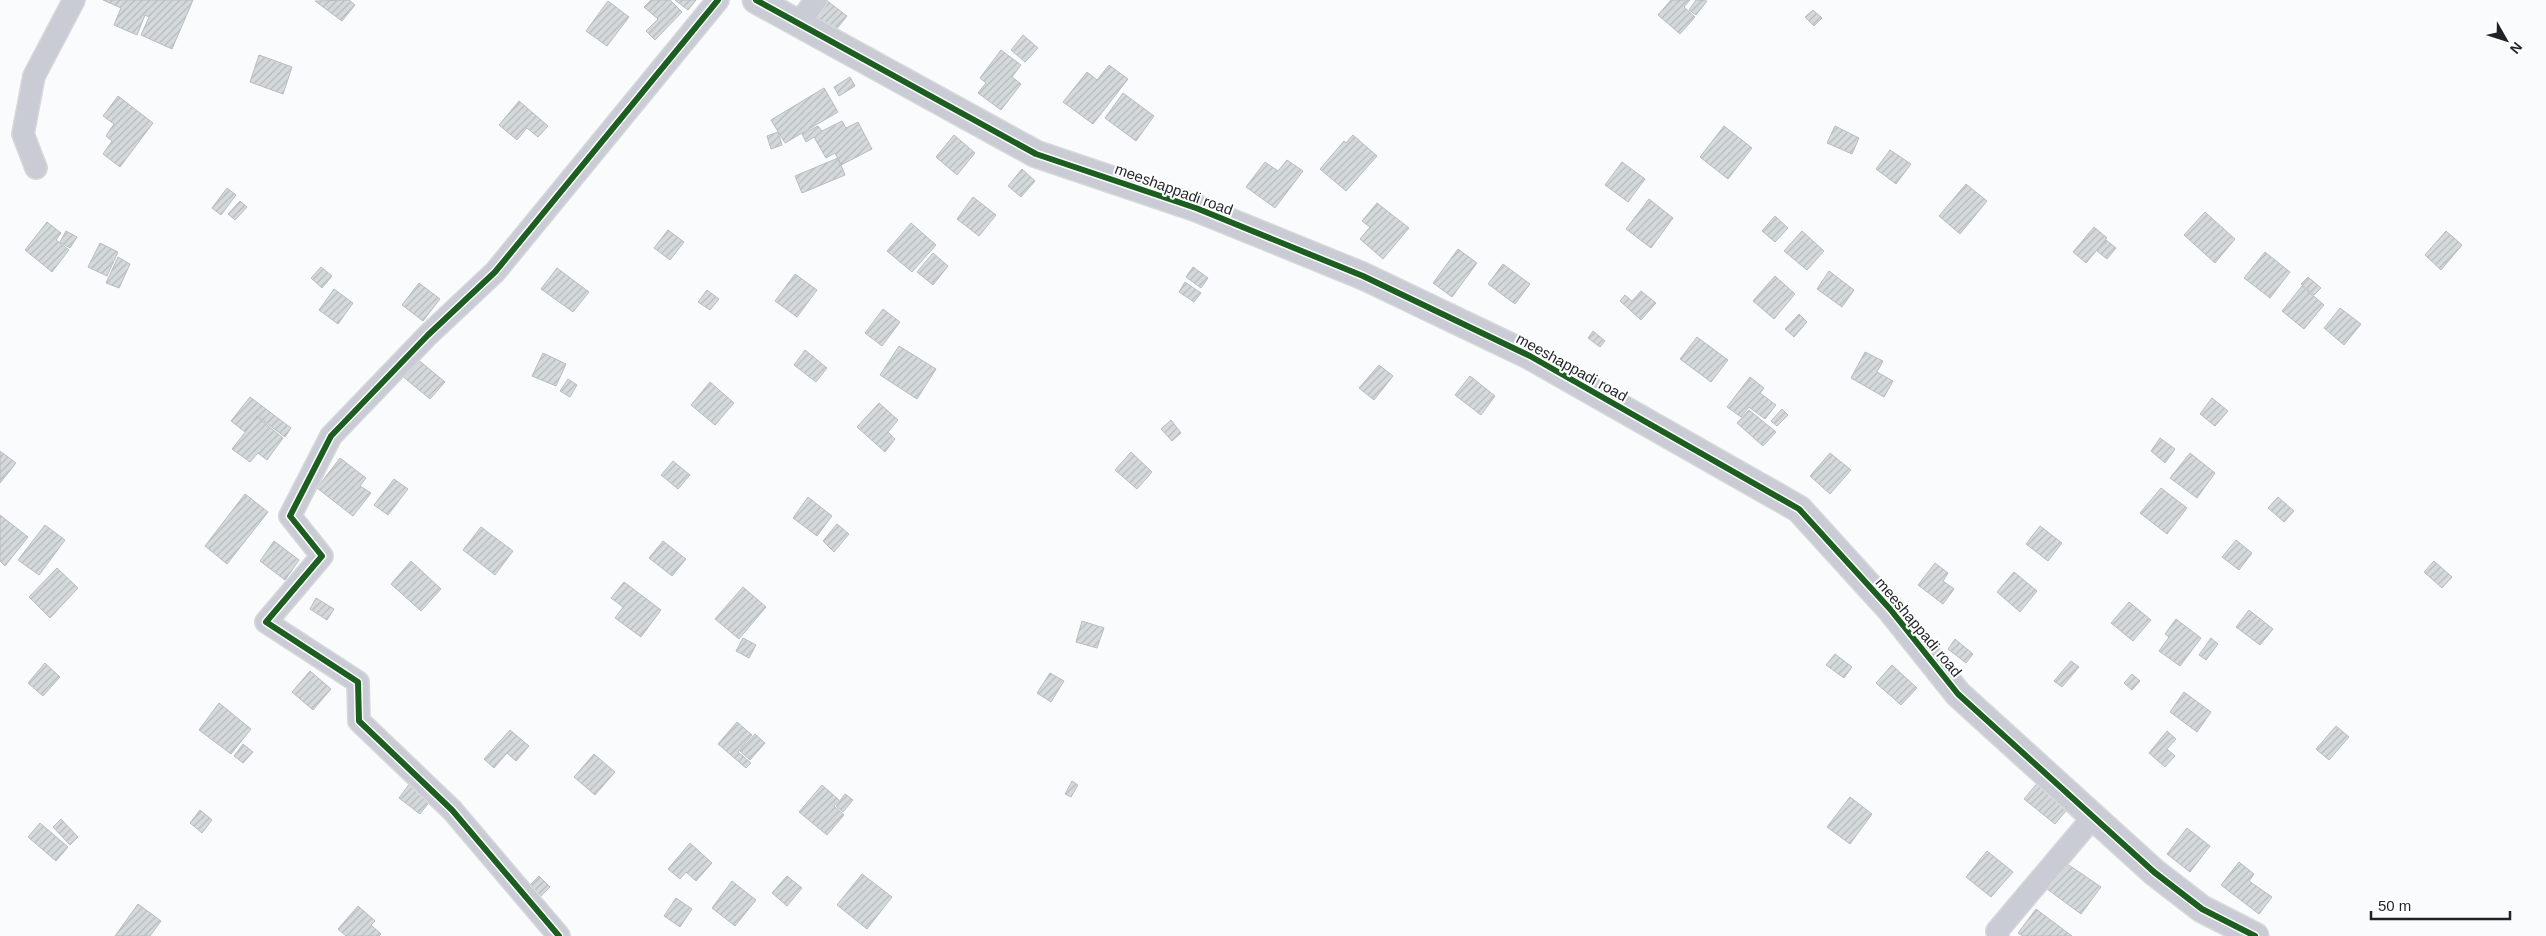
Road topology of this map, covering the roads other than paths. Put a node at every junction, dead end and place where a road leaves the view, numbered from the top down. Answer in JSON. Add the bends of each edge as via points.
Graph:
{"nodes":[{"id":1,"x":74,"y":0,"type":"edge"},
{"id":2,"x":718,"y":0,"type":"edge"},
{"id":3,"x":756,"y":0,"type":"edge"},
{"id":4,"x":816,"y":0,"type":"edge"},
{"id":5,"x":798,"y":24,"type":"junction"},
{"id":6,"x":36,"y":168,"type":"dead end"},
{"id":7,"x":2094,"y":816,"type":"junction"},
{"id":8,"x":559,"y":936,"type":"edge"},
{"id":9,"x":1998,"y":936,"type":"edge"},
{"id":10,"x":2255,"y":936,"type":"edge"}],
"edges":[{"from":1,"to":6,"type":"street","via":[[34,76],[23,134]]},
{"from":2,"to":8,"type":"street","via":[[495,272],[428,335],[332,436],[290,516],[322,556],[266,622],[358,682],[359,722],[452,810]]},
{"from":3,"to":5,"type":"street","name":"meeshappadi road"},
{"from":4,"to":5,"type":"street"},
{"from":5,"to":7,"type":"street","name":"meeshappadi road","via":[[1036,154],[1196,208],[1363,276],[1530,356],[1799,509],[1890,609],[1958,694]]},
{"from":7,"to":9,"type":"street","via":[[1997,931]]},
{"from":7,"to":10,"type":"street","name":"meeshappadi road","via":[[2154,872],[2202,909]]}]}
